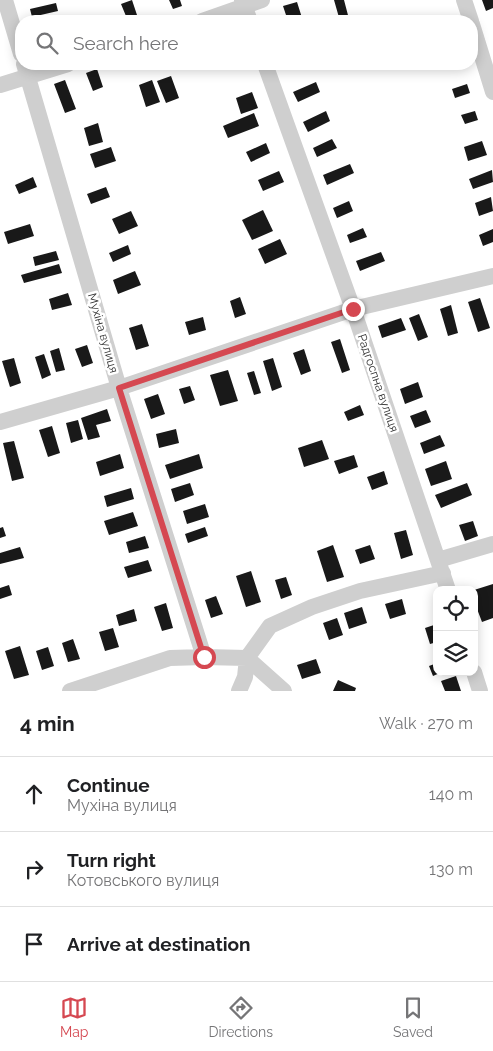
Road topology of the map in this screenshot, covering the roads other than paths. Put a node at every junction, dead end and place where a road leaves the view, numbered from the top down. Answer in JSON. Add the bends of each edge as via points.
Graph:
{"nodes":[{"id":1,"x":5,"y":0,"type":"edge"},
{"id":2,"x":262,"y":0,"type":"edge"},
{"id":3,"x":464,"y":0,"type":"edge"},
{"id":4,"x":243,"y":3,"type":"edge"},
{"id":5,"x":216,"y":15,"type":"edge"},
{"id":6,"x":248,"y":15,"type":"edge"},
{"id":7,"x":469,"y":15,"type":"edge"},
{"id":8,"x":15,"y":34,"type":"edge"},
{"id":9,"x":478,"y":44,"type":"edge"},
{"id":10,"x":26,"y":70,"type":"edge"},
{"id":11,"x":267,"y":70,"type":"edge"},
{"id":12,"x":0,"y":85,"type":"edge"},
{"id":13,"x":493,"y":92,"type":"edge"},
{"id":14,"x":493,"y":276,"type":"edge"},
{"id":15,"x":353,"y":309,"type":"junction"},
{"id":16,"x":119,"y":388,"type":"junction"},
{"id":17,"x":0,"y":422,"type":"edge"},
{"id":18,"x":493,"y":544,"type":"edge"},
{"id":19,"x":440,"y":566,"type":"junction"},
{"id":20,"x":447,"y":586,"type":"edge"},
{"id":21,"x":204,"y":657,"type":"junction"},
{"id":22,"x":247,"y":658,"type":"junction"},
{"id":23,"x":475,"y":676,"type":"edge"},
{"id":24,"x":70,"y":691,"type":"edge"},
{"id":25,"x":239,"y":691,"type":"edge"},
{"id":26,"x":284,"y":691,"type":"edge"},
{"id":27,"x":480,"y":691,"type":"edge"}],
"edges":[{"from":1,"to":8,"type":"street"},
{"from":2,"to":4,"type":"street"},
{"from":3,"to":7,"type":"street"},
{"from":4,"to":5,"type":"street"},
{"from":4,"to":6,"type":"street"},
{"from":9,"to":13,"type":"street"},
{"from":10,"to":12,"type":"street"},
{"from":10,"to":16,"type":"street","name":"Мухіна вулиця"},
{"from":11,"to":15,"type":"street","name":"Радгоспна вулиця"},
{"from":14,"to":15,"type":"street"},
{"from":15,"to":16,"type":"street"},
{"from":15,"to":19,"type":"street","name":"Радгоспна вулиця"},
{"from":16,"to":17,"type":"street"},
{"from":16,"to":21,"type":"street","name":"Мухіна вулиця"},
{"from":18,"to":19,"type":"street"},
{"from":19,"to":20,"type":"street","name":"Радгоспна вулиця"},
{"from":19,"to":22,"type":"street","via":[[312,606],[270,626]]},
{"from":21,"to":22,"type":"street"},
{"from":21,"to":24,"type":"street","via":[[170,658]]},
{"from":22,"to":25,"type":"street","via":[[245,677]]},
{"from":22,"to":26,"type":"street"},
{"from":23,"to":27,"type":"street"}]}
